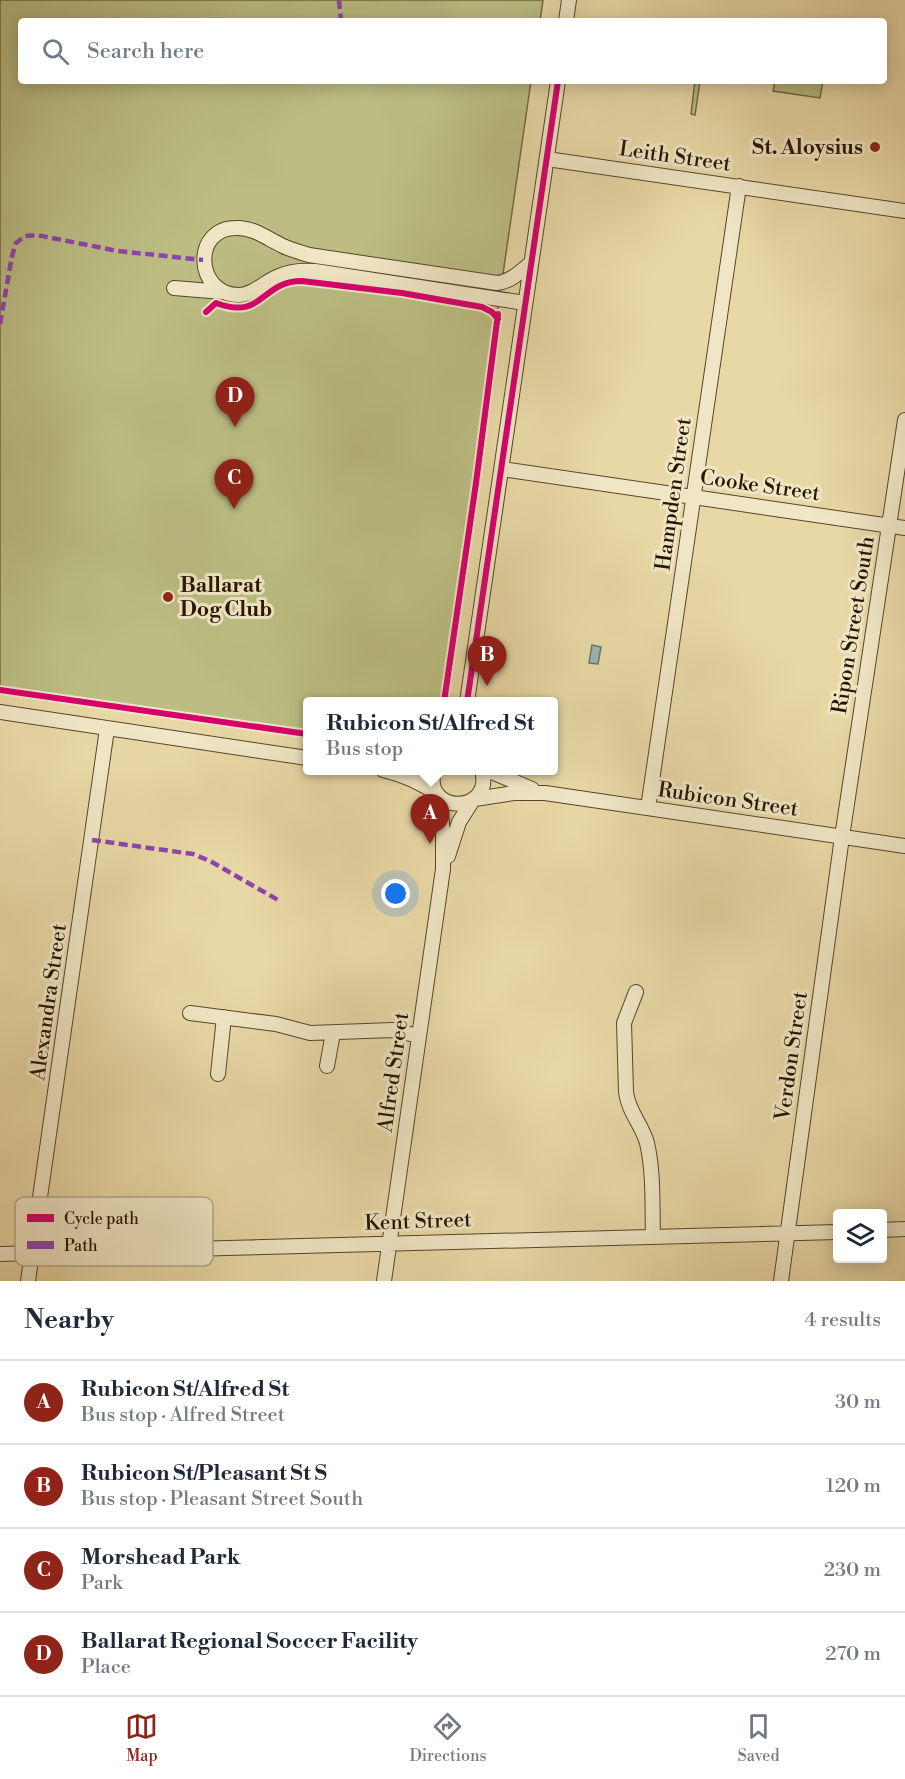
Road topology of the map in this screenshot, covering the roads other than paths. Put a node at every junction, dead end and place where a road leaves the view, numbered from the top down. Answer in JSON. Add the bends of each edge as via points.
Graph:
{"nodes":[{"id":1,"x":569,"y":0,"type":"edge"},
{"id":2,"x":566,"y":18,"type":"edge"},
{"id":3,"x":558,"y":84,"type":"edge"},
{"id":4,"x":547,"y":159,"type":"junction"},
{"id":5,"x":739,"y":186,"type":"junction"},
{"id":6,"x":905,"y":211,"type":"edge"},
{"id":7,"x":203,"y":264,"type":"junction"},
{"id":8,"x":530,"y":264,"type":"junction"},
{"id":9,"x":330,"y":266,"type":"junction"},
{"id":10,"x":228,"y":293,"type":"junction"},
{"id":11,"x":525,"y":303,"type":"junction"},
{"id":12,"x":905,"y":420,"type":"edge"},
{"id":13,"x":502,"y":469,"type":"junction"},
{"id":14,"x":694,"y":497,"type":"junction"},
{"id":15,"x":890,"y":525,"type":"junction"},
{"id":16,"x":905,"y":528,"type":"edge"},
{"id":17,"x":469,"y":697,"type":"edge"},
{"id":18,"x":0,"y":712,"type":"edge"},
{"id":19,"x":107,"y":729,"type":"junction"},
{"id":20,"x":303,"y":757,"type":"edge"},
{"id":21,"x":398,"y":775,"type":"edge"},
{"id":22,"x":434,"y":775,"type":"edge"},
{"id":23,"x":482,"y":775,"type":"edge"},
{"id":24,"x":496,"y":775,"type":"edge"},
{"id":25,"x":545,"y":793,"type":"junction"},
{"id":26,"x":439,"y":796,"type":"junction"},
{"id":27,"x":474,"y":799,"type":"junction"},
{"id":28,"x":648,"y":808,"type":"junction"},
{"id":29,"x":842,"y":837,"type":"junction"},
{"id":30,"x":905,"y":846,"type":"edge"},
{"id":31,"x":443,"y":869,"type":"junction"},
{"id":32,"x":636,"y":992,"type":"dead end"},
{"id":33,"x":190,"y":1013,"type":"dead end"},
{"id":34,"x":224,"y":1017,"type":"junction"},
{"id":35,"x":333,"y":1033,"type":"junction"},
{"id":36,"x":419,"y":1036,"type":"junction"},
{"id":37,"x":327,"y":1066,"type":"dead end"},
{"id":38,"x":218,"y":1074,"type":"dead end"},
{"id":39,"x":41,"y":1197,"type":"edge"},
{"id":40,"x":905,"y":1229,"type":"edge"},
{"id":41,"x":887,"y":1230,"type":"edge"},
{"id":42,"x":833,"y":1232,"type":"edge"},
{"id":43,"x":788,"y":1233,"type":"junction"},
{"id":44,"x":653,"y":1236,"type":"junction"},
{"id":45,"x":390,"y":1243,"type":"junction"},
{"id":46,"x":213,"y":1248,"type":"edge"},
{"id":47,"x":0,"y":1254,"type":"edge"},
{"id":48,"x":15,"y":1254,"type":"edge"},
{"id":49,"x":31,"y":1266,"type":"edge"},
{"id":50,"x":28,"y":1281,"type":"edge"},
{"id":51,"x":384,"y":1281,"type":"edge"},
{"id":52,"x":780,"y":1281,"type":"edge"}],
"edges":[{"from":1,"to":2,"type":"street"},
{"from":3,"to":4,"type":"street"},
{"from":4,"to":5,"type":"street","name":"Leith Street"},
{"from":4,"to":8,"type":"street"},
{"from":5,"to":6,"type":"street","name":"Leith Street"},
{"from":5,"to":14,"type":"street","name":"Hampden Street"},
{"from":7,"to":9,"type":"street","via":[[205,249],[215,235],[237,228],[248,229]]},
{"from":7,"to":10,"type":"street","via":[[211,283]]},
{"from":7,"to":10,"type":"street","via":[[195,282],[174,288]]},
{"from":8,"to":9,"type":"street","via":[[503,283]]},
{"from":8,"to":11,"type":"street"},
{"from":9,"to":10,"type":"street","via":[[280,275],[245,294]]},
{"from":9,"to":11,"type":"street"},
{"from":11,"to":13,"type":"street"},
{"from":12,"to":15,"type":"street","name":"Ripon Street South"},
{"from":13,"to":14,"type":"street","name":"Cooke Street"},
{"from":13,"to":17,"type":"street"},
{"from":14,"to":15,"type":"street","name":"Cooke Street"},
{"from":14,"to":28,"type":"street","name":"Hampden Street"},
{"from":15,"to":16,"type":"street","name":"Cooke Street"},
{"from":15,"to":29,"type":"street","name":"Ripon Street South"},
{"from":18,"to":19,"type":"street"},
{"from":19,"to":20,"type":"street"},
{"from":19,"to":39,"type":"street","name":"Alexandra Street"},
{"from":21,"to":26,"type":"street"},
{"from":22,"to":26,"type":"street","name":"Alfred Street"},
{"from":23,"to":27,"type":"street","name":"Alfred Street","via":[[483,786]]},
{"from":24,"to":25,"type":"street","name":"Rubicon Street"},
{"from":25,"to":27,"type":"street","name":"Rubicon Street"},
{"from":25,"to":28,"type":"street","name":"Rubicon Street"},
{"from":26,"to":27,"type":"street","name":"Rubicon Street","via":[[457,805]]},
{"from":26,"to":31,"type":"street","name":"Alfred Street"},
{"from":27,"to":31,"type":"street","name":"Alfred Street","via":[[459,822]]},
{"from":28,"to":29,"type":"street","name":"Rubicon Street"},
{"from":29,"to":30,"type":"street","name":"Rubicon Street"},
{"from":29,"to":43,"type":"street","name":"Verdon Street"},
{"from":31,"to":36,"type":"street","name":"Alfred Street"},
{"from":32,"to":44,"type":"street","via":[[624,1023],[625,1087],[648,1150]]},
{"from":33,"to":34,"type":"street"},
{"from":34,"to":35,"type":"street","via":[[310,1033]]},
{"from":34,"to":38,"type":"street"},
{"from":35,"to":36,"type":"street","via":[[393,1030]]},
{"from":35,"to":37,"type":"street"},
{"from":36,"to":45,"type":"street","name":"Alfred Street"},
{"from":40,"to":41,"type":"street"},
{"from":42,"to":43,"type":"street","name":"Kent Street"},
{"from":43,"to":44,"type":"street","name":"Kent Street"},
{"from":43,"to":52,"type":"street","name":"Verdon Street"},
{"from":44,"to":45,"type":"street","name":"Kent Street"},
{"from":45,"to":46,"type":"street","name":"Kent Street"},
{"from":45,"to":51,"type":"street","name":"Alfred Street"},
{"from":47,"to":48,"type":"street","name":"Kent Street"},
{"from":49,"to":50,"type":"street","name":"Alexandra Street"}]}
